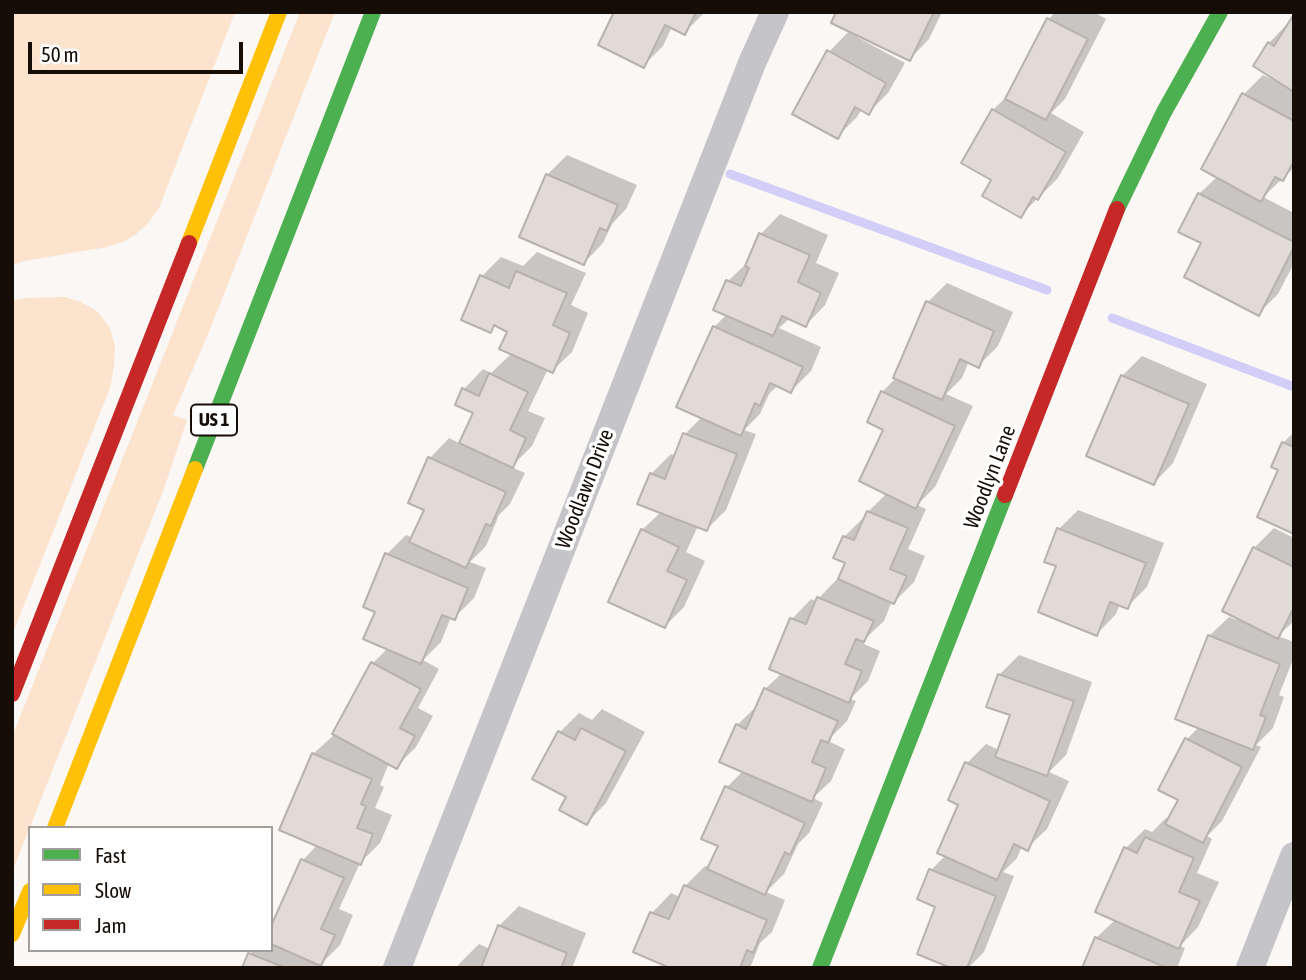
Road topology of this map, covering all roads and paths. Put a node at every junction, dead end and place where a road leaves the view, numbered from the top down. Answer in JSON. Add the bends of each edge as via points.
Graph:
{"nodes":[{"id":1,"x":279,"y":12,"type":"edge"},
{"id":2,"x":373,"y":12,"type":"edge"},
{"id":3,"x":775,"y":12,"type":"edge"},
{"id":4,"x":1220,"y":12,"type":"edge"},
{"id":5,"x":12,"y":694,"type":"edge"},
{"id":6,"x":56,"y":826,"type":"edge"},
{"id":7,"x":1294,"y":857,"type":"edge"},
{"id":8,"x":28,"y":896,"type":"edge"},
{"id":9,"x":12,"y":934,"type":"edge"},
{"id":10,"x":397,"y":968,"type":"edge"},
{"id":11,"x":820,"y":968,"type":"edge"},
{"id":12,"x":1250,"y":968,"type":"edge"}],
"edges":[{"from":1,"to":5,"type":"main road"},
{"from":2,"to":6,"type":"main road","number":"US 1"},
{"from":3,"to":10,"type":"street","name":"Woodlawn Drive"},
{"from":4,"to":11,"type":"main road","name":"Woodlyn Lane","via":[[1164,112],[1117,210]]},
{"from":7,"to":12,"type":"street"},
{"from":8,"to":9,"type":"main road"}]}
